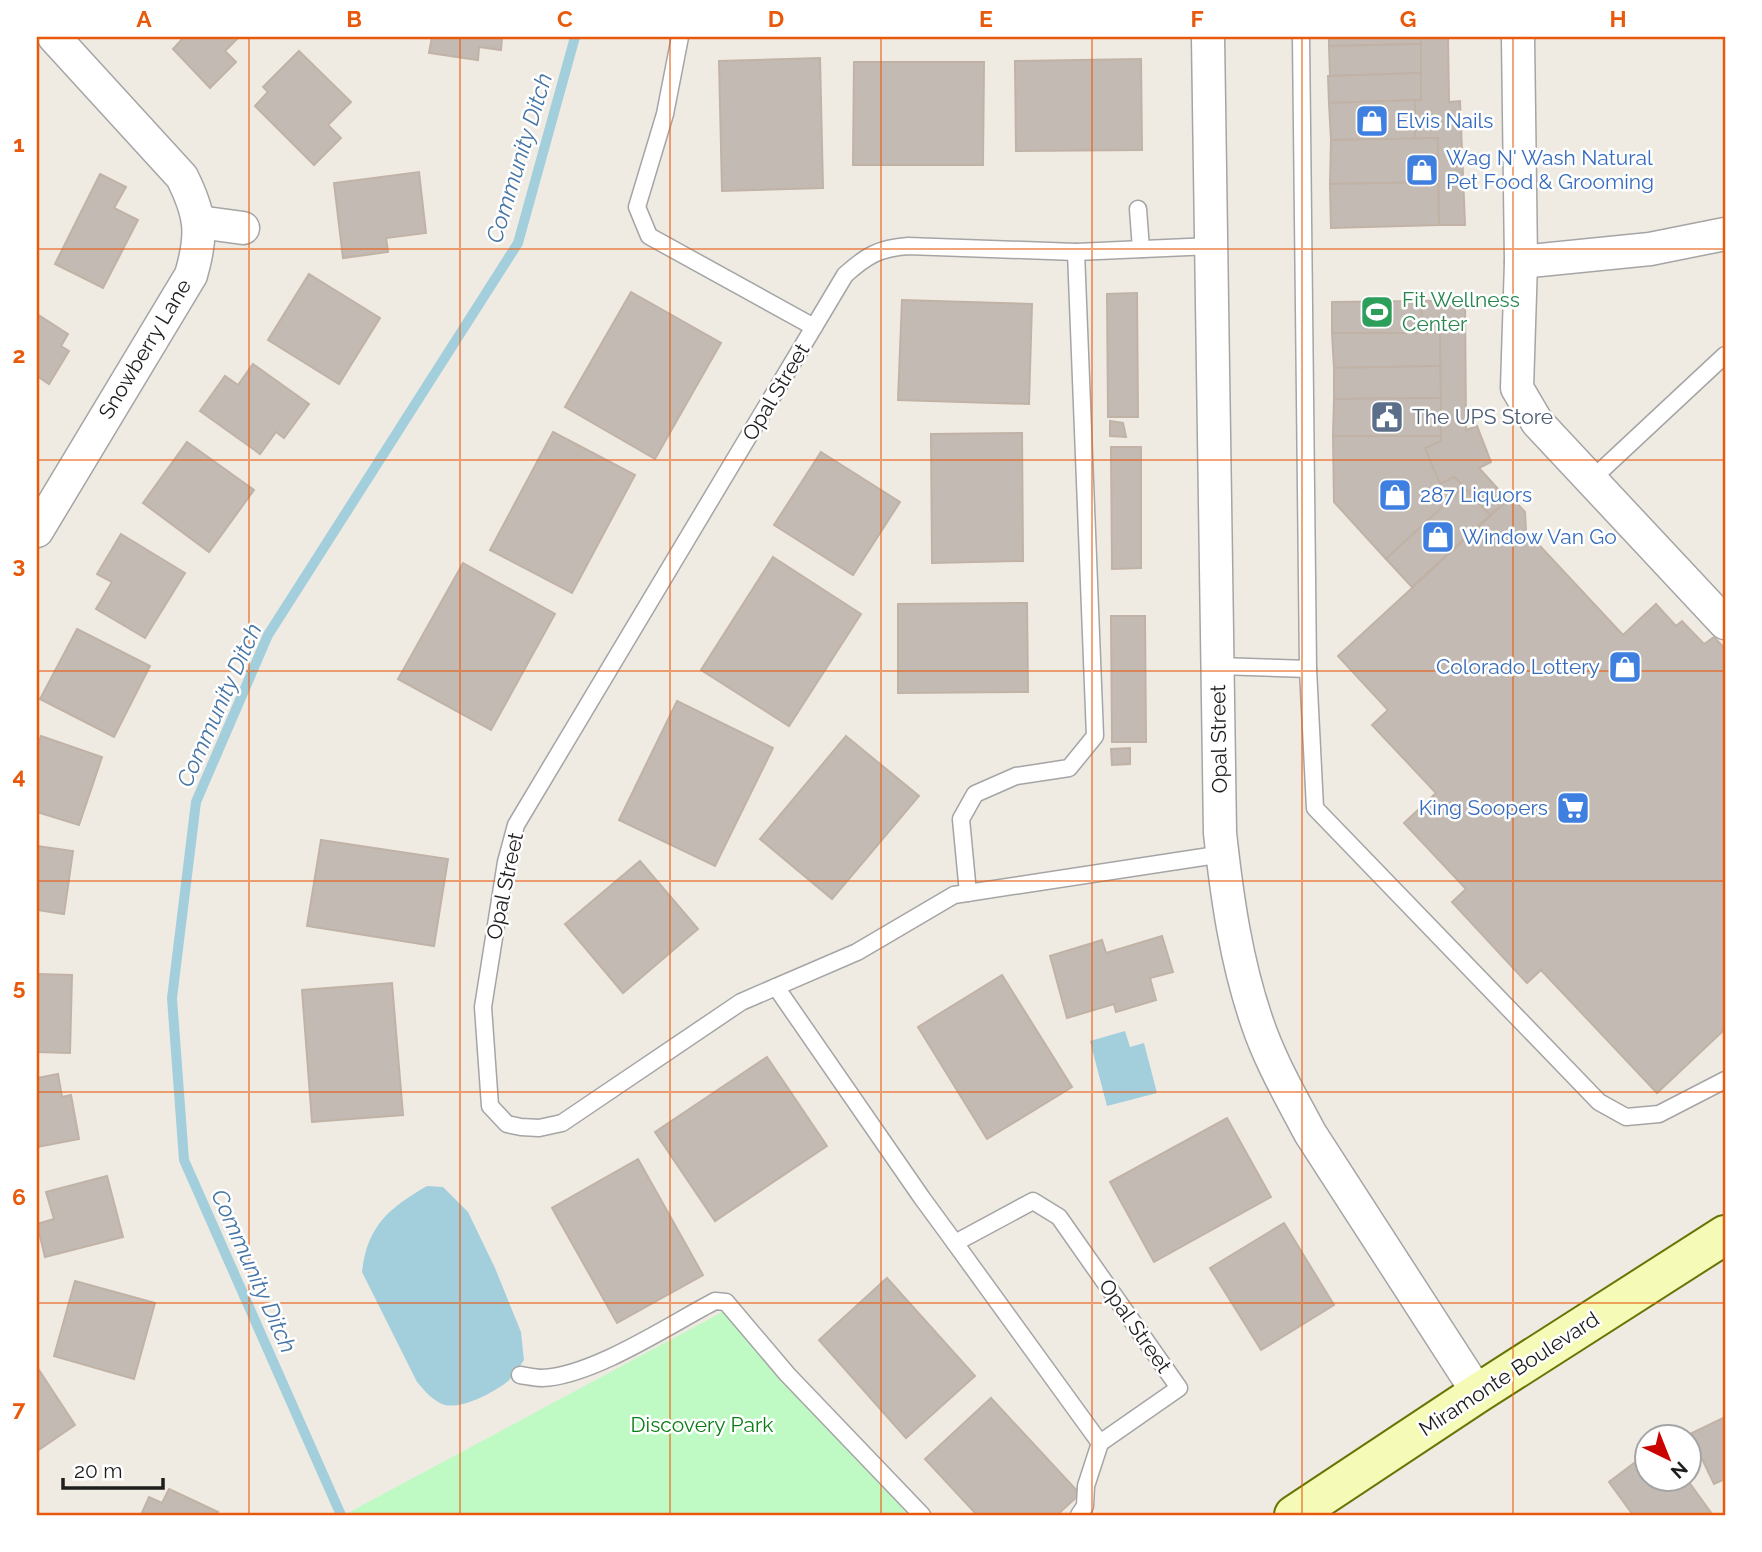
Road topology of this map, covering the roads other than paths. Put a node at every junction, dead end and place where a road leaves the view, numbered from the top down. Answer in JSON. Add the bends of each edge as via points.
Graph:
{"nodes":[{"id":1,"x":54,"y":37,"type":"edge"},
{"id":2,"x":680,"y":37,"type":"edge"},
{"id":3,"x":1208,"y":37,"type":"edge"},
{"id":4,"x":1301,"y":37,"type":"edge"},
{"id":5,"x":1518,"y":37,"type":"edge"},
{"id":6,"x":1138,"y":209,"type":"dead end"},
{"id":7,"x":199,"y":222,"type":"junction"},
{"id":8,"x":243,"y":228,"type":"dead end"},
{"id":9,"x":1725,"y":234,"type":"edge"},
{"id":10,"x":1211,"y":246,"type":"junction"},
{"id":11,"x":1141,"y":249,"type":"junction"},
{"id":12,"x":1076,"y":252,"type":"junction"},
{"id":13,"x":1521,"y":262,"type":"junction"},
{"id":14,"x":814,"y":327,"type":"junction"},
{"id":15,"x":1725,"y":355,"type":"edge"},
{"id":16,"x":1591,"y":480,"type":"junction"},
{"id":17,"x":37,"y":531,"type":"edge"},
{"id":18,"x":1725,"y":623,"type":"edge"},
{"id":19,"x":1218,"y":666,"type":"junction"},
{"id":20,"x":1308,"y":669,"type":"junction"},
{"id":21,"x":1223,"y":855,"type":"junction"},
{"id":22,"x":968,"y":893,"type":"junction"},
{"id":23,"x":776,"y":987,"type":"junction"},
{"id":24,"x":1725,"y":1080,"type":"edge"},
{"id":25,"x":1725,"y":1235,"type":"edge"},
{"id":26,"x":955,"y":1242,"type":"junction"},
{"id":27,"x":520,"y":1375,"type":"dead end"},
{"id":28,"x":1478,"y":1393,"type":"junction"},
{"id":29,"x":1100,"y":1443,"type":"junction"},
{"id":30,"x":922,"y":1515,"type":"edge"},
{"id":31,"x":1079,"y":1515,"type":"edge"},
{"id":32,"x":1294,"y":1515,"type":"edge"}],
"edges":[{"from":1,"to":7,"type":"street","name":"Snowberry Lane","via":[[183,177]]},
{"from":2,"to":14,"type":"lane","name":"Opal Street","via":[[666,114],[637,207],[649,236]]},
{"from":3,"to":10,"type":"street","name":"Opal Street"},
{"from":4,"to":20,"type":"lane"},
{"from":5,"to":13,"type":"street"},
{"from":6,"to":11,"type":"lane"},
{"from":7,"to":8,"type":"street"},
{"from":7,"to":17,"type":"street","name":"Snowberry Lane","via":[[199,249],[191,275]]},
{"from":9,"to":13,"type":"street","via":[[1650,249]]},
{"from":10,"to":11,"type":"lane","name":"Opal Street"},
{"from":10,"to":19,"type":"street","name":"Opal Street"},
{"from":11,"to":12,"type":"lane","name":"Opal Street"},
{"from":12,"to":14,"type":"lane","name":"Opal Street","via":[[887,248],[863,258],[845,275]]},
{"from":12,"to":22,"type":"lane","via":[[1095,736],[1069,768],[1016,776],[975,794],[961,819]]},
{"from":13,"to":16,"type":"street","via":[[1517,388],[1537,422]]},
{"from":14,"to":23,"type":"lane","name":"Opal Street","via":[[516,825],[482,1007],[490,1106],[507,1124],[538,1128],[562,1123],[741,1002]]},
{"from":15,"to":16,"type":"lane"},
{"from":16,"to":18,"type":"street"},
{"from":19,"to":20,"type":"lane"},
{"from":19,"to":21,"type":"street","name":"Opal Street"},
{"from":20,"to":24,"type":"lane","via":[[1315,808],[1599,1102],[1626,1117],[1659,1114]]},
{"from":21,"to":22,"type":"lane","name":"Opal Street"},
{"from":21,"to":28,"type":"street","name":"Opal Street","via":[[1246,986],[1286,1088],[1310,1133]]},
{"from":22,"to":23,"type":"lane","name":"Opal Street","via":[[954,895],[856,952]]},
{"from":23,"to":26,"type":"lane"},
{"from":25,"to":28,"type":"street","name":"Miramonte Boulevard"},
{"from":26,"to":29,"type":"lane"},
{"from":26,"to":29,"type":"lane","name":"Opal Street","via":[[1033,1201],[1059,1217],[1179,1388]]},
{"from":27,"to":30,"type":"lane","via":[[542,1378],[570,1373],[715,1301],[726,1302],[787,1374]]},
{"from":28,"to":32,"type":"street","name":"Miramonte Boulevard"},
{"from":29,"to":31,"type":"lane"}]}
